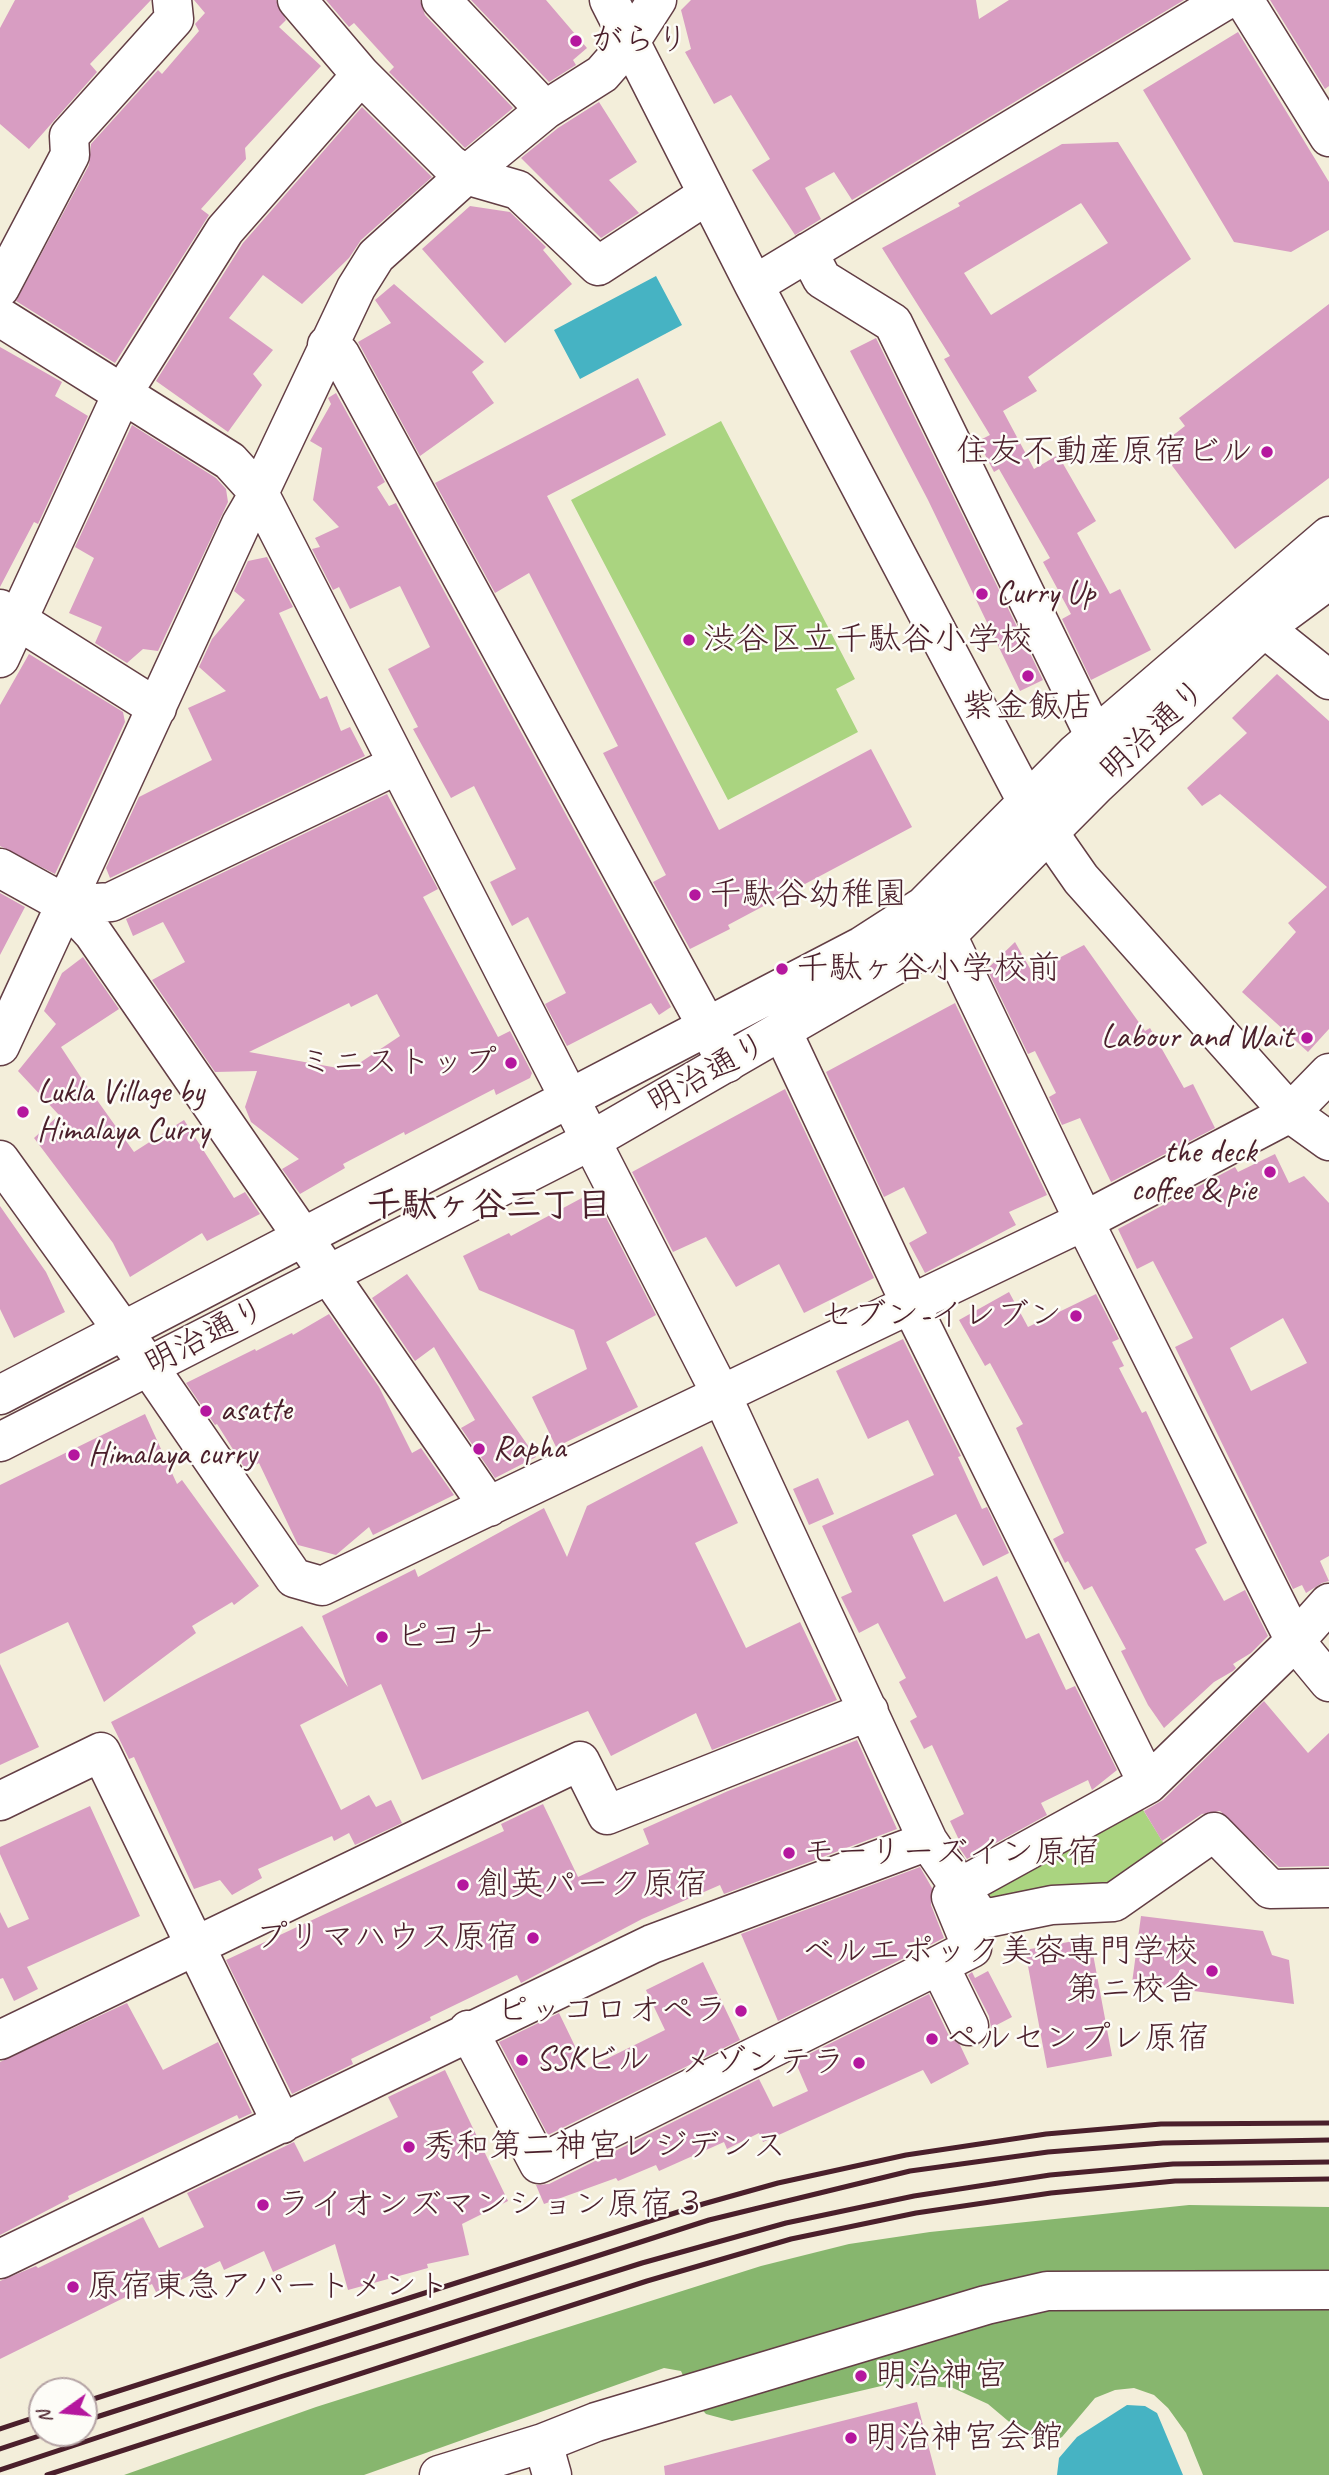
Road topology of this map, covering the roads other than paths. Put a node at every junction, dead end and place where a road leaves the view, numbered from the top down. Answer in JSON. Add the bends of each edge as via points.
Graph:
{"nodes":[{"id":1,"x":172,"y":0,"type":"edge"},
{"id":2,"x":298,"y":0,"type":"edge"},
{"id":3,"x":442,"y":0,"type":"edge"},
{"id":4,"x":609,"y":0,"type":"edge"},
{"id":5,"x":657,"y":0,"type":"edge"},
{"id":6,"x":1226,"y":0,"type":"edge"},
{"id":7,"x":1244,"y":0,"type":"edge"},
{"id":8,"x":631,"y":42,"type":"junction"},
{"id":9,"x":361,"y":75,"type":"junction"},
{"id":10,"x":545,"y":110,"type":"junction"},
{"id":11,"x":1329,"y":137,"type":"edge"},
{"id":12,"x":466,"y":175,"type":"junction"},
{"id":13,"x":707,"y":195,"type":"junction"},
{"id":14,"x":808,"y":252,"type":"junction"},
{"id":15,"x":754,"y":285,"type":"junction"},
{"id":16,"x":0,"y":288,"type":"edge"},
{"id":17,"x":0,"y":317,"type":"edge"},
{"id":18,"x":327,"y":345,"type":"junction"},
{"id":19,"x":122,"y":394,"type":"junction"},
{"id":20,"x":260,"y":493,"type":"junction"},
{"id":21,"x":1329,"y":536,"type":"edge"},
{"id":22,"x":1329,"y":580,"type":"edge"},
{"id":23,"x":9,"y":614,"type":"edge"},
{"id":24,"x":1264,"y":628,"type":"junction"},
{"id":25,"x":0,"y":658,"type":"edge"},
{"id":26,"x":1329,"y":680,"type":"edge"},
{"id":27,"x":157,"y":708,"type":"junction"},
{"id":28,"x":1095,"y":737,"type":"junction"},
{"id":29,"x":397,"y":765,"type":"junction"},
{"id":30,"x":1026,"y":800,"type":"junction"},
{"id":31,"x":1048,"y":836,"type":"junction"},
{"id":32,"x":0,"y":868,"type":"edge"},
{"id":33,"x":67,"y":905,"type":"junction"},
{"id":34,"x":947,"y":935,"type":"junction"},
{"id":35,"x":708,"y":1027,"type":"junction"},
{"id":36,"x":783,"y":1033,"type":"junction"},
{"id":37,"x":0,"y":1046,"type":"edge"},
{"id":38,"x":727,"y":1063,"type":"junction"},
{"id":39,"x":1329,"y":1073,"type":"edge"},
{"id":40,"x":570,"y":1099,"type":"junction"},
{"id":41,"x":1290,"y":1113,"type":"junction"},
{"id":42,"x":592,"y":1140,"type":"junction"},
{"id":43,"x":1329,"y":1141,"type":"edge"},
{"id":44,"x":0,"y":1160,"type":"edge"},
{"id":45,"x":1084,"y":1221,"type":"junction"},
{"id":46,"x":303,"y":1238,"type":"junction"},
{"id":47,"x":326,"y":1275,"type":"junction"},
{"id":48,"x":910,"y":1303,"type":"junction"},
{"id":49,"x":124,"y":1332,"type":"junction"},
{"id":50,"x":149,"y":1367,"type":"junction"},
{"id":51,"x":0,"y":1395,"type":"edge"},
{"id":52,"x":722,"y":1396,"type":"junction"},
{"id":53,"x":0,"y":1442,"type":"edge"},
{"id":54,"x":489,"y":1507,"type":"junction"},
{"id":55,"x":1329,"y":1603,"type":"edge"},
{"id":56,"x":1295,"y":1641,"type":"junction"},
{"id":57,"x":1329,"y":1682,"type":"edge"},
{"id":58,"x":869,"y":1712,"type":"junction"},
{"id":59,"x":1148,"y":1784,"type":"junction"},
{"id":60,"x":0,"y":1801,"type":"edge"},
{"id":61,"x":928,"y":1841,"type":"junction"},
{"id":62,"x":961,"y":1887,"type":"junction"},
{"id":63,"x":1329,"y":1888,"type":"edge"},
{"id":64,"x":194,"y":1947,"type":"junction"},
{"id":65,"x":939,"y":1965,"type":"junction"},
{"id":66,"x":969,"y":2026,"type":"dead end"},
{"id":67,"x":468,"y":2030,"type":"junction"},
{"id":68,"x":0,"y":2040,"type":"edge"},
{"id":69,"x":282,"y":2124,"type":"junction"},
{"id":70,"x":0,"y":2259,"type":"edge"},
{"id":71,"x":1329,"y":2290,"type":"edge"},
{"id":72,"x":547,"y":2459,"type":"edge"},
{"id":73,"x":439,"y":2475,"type":"edge"}],
"edges":[{"from":1,"to":16,"type":"street","via":[[174,19],[69,136],[71,155]]},
{"from":2,"to":9,"type":"street"},
{"from":3,"to":10,"type":"street"},
{"from":4,"to":8,"type":"street"},
{"from":5,"to":8,"type":"street"},
{"from":6,"to":14,"type":"street"},
{"from":7,"to":11,"type":"street"},
{"from":8,"to":10,"type":"street","via":[[602,74]]},
{"from":8,"to":13,"type":"street"},
{"from":9,"to":12,"type":"street"},
{"from":9,"to":19,"type":"street","via":[[225,230]]},
{"from":10,"to":12,"type":"street"},
{"from":12,"to":13,"type":"street","via":[[518,190],[598,266]]},
{"from":12,"to":18,"type":"street","via":[[376,256]]},
{"from":13,"to":15,"type":"street"},
{"from":14,"to":15,"type":"street"},
{"from":14,"to":28,"type":"street","via":[[822,279],[893,323]]},
{"from":15,"to":30,"type":"street"},
{"from":17,"to":19,"type":"street"},
{"from":18,"to":20,"type":"street"},
{"from":18,"to":35,"type":"street","via":[[340,354]]},
{"from":19,"to":20,"type":"street","via":[[230,461]]},
{"from":19,"to":23,"type":"street"},
{"from":20,"to":27,"type":"street","via":[[241,524]]},
{"from":20,"to":29,"type":"street"},
{"from":21,"to":28,"type":"street","name":"明治通り"},
{"from":22,"to":24,"type":"street","name":"明治通り"},
{"from":23,"to":25,"type":"street"},
{"from":23,"to":27,"type":"street"},
{"from":24,"to":26,"type":"street"},
{"from":24,"to":31,"type":"street","name":"明治通り"},
{"from":27,"to":33,"type":"street"},
{"from":28,"to":30,"type":"street","name":"明治通り"},
{"from":29,"to":33,"type":"street","via":[[111,902]]},
{"from":29,"to":40,"type":"street"},
{"from":30,"to":31,"type":"street"},
{"from":30,"to":35,"type":"street","name":"明治通り","via":[[924,906],[863,946]]},
{"from":31,"to":34,"type":"street","name":"明治通り"},
{"from":31,"to":41,"type":"street"},
{"from":32,"to":33,"type":"street"},
{"from":33,"to":37,"type":"street"},
{"from":33,"to":46,"type":"street","via":[[93,933]]},
{"from":34,"to":36,"type":"street","name":"明治通り"},
{"from":34,"to":45,"type":"street"},
{"from":35,"to":38,"type":"street"},
{"from":35,"to":40,"type":"street","name":"明治通り"},
{"from":36,"to":38,"type":"street","name":"明治通り"},
{"from":36,"to":48,"type":"street"},
{"from":38,"to":42,"type":"street","name":"明治通り"},
{"from":39,"to":41,"type":"street"},
{"from":40,"to":42,"type":"street"},
{"from":40,"to":46,"type":"street","name":"明治通り"},
{"from":41,"to":43,"type":"street"},
{"from":41,"to":45,"type":"street"},
{"from":42,"to":47,"type":"street","name":"明治通り"},
{"from":42,"to":52,"type":"street"},
{"from":44,"to":49,"type":"street"},
{"from":45,"to":48,"type":"street"},
{"from":45,"to":56,"type":"street"},
{"from":46,"to":47,"type":"street"},
{"from":46,"to":49,"type":"street","name":"明治通り"},
{"from":47,"to":50,"type":"street","name":"明治通り"},
{"from":47,"to":54,"type":"street"},
{"from":48,"to":52,"type":"street"},
{"from":48,"to":59,"type":"street"},
{"from":49,"to":50,"type":"street"},
{"from":49,"to":51,"type":"street","name":"明治通り"},
{"from":50,"to":53,"type":"street","name":"明治通り"},
{"from":50,"to":54,"type":"street","via":[[294,1578],[322,1586]]},
{"from":52,"to":54,"type":"street"},
{"from":52,"to":58,"type":"street"},
{"from":55,"to":56,"type":"street"},
{"from":56,"to":57,"type":"street"},
{"from":56,"to":59,"type":"street"},
{"from":58,"to":61,"type":"street"},
{"from":58,"to":64,"type":"street","via":[[607,1815],[580,1761]]},
{"from":59,"to":62,"type":"street"},
{"from":60,"to":64,"type":"street","via":[[101,1752]]},
{"from":61,"to":62,"type":"street"},
{"from":61,"to":67,"type":"street","via":[[652,1944]]},
{"from":62,"to":63,"type":"street","via":[[977,1913],[988,1918],[1052,1905],[1114,1902],[1214,1832],[1270,1889]]},
{"from":62,"to":65,"type":"street","via":[[951,1897],[972,1948]]},
{"from":64,"to":68,"type":"street"},
{"from":64,"to":69,"type":"street"},
{"from":65,"to":66,"type":"street"},
{"from":65,"to":67,"type":"street","via":[[539,2164]]},
{"from":67,"to":69,"type":"street"},
{"from":69,"to":70,"type":"street"},
{"from":71,"to":72,"type":"street","via":[[1047,2291],[986,2305],[596,2422]]},
{"from":72,"to":73,"type":"street"}]}
